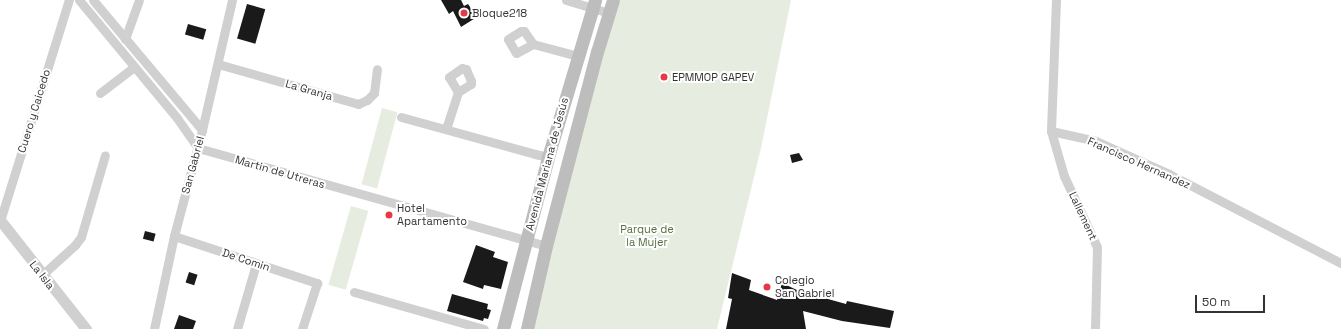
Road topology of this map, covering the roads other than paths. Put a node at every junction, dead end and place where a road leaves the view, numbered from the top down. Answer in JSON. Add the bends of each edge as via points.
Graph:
{"nodes":[{"id":1,"x":69,"y":0,"type":"edge"},
{"id":2,"x":78,"y":0,"type":"edge"},
{"id":3,"x":93,"y":0,"type":"edge"},
{"id":4,"x":140,"y":0,"type":"edge"},
{"id":5,"x":566,"y":0,"type":"edge"},
{"id":6,"x":613,"y":0,"type":"edge"},
{"id":7,"x":1056,"y":0,"type":"edge"},
{"id":8,"x":230,"y":1,"type":"edge"},
{"id":9,"x":594,"y":4,"type":"edge"},
{"id":10,"x":609,"y":14,"type":"junction"},
{"id":11,"x":125,"y":39,"type":"junction"},
{"id":12,"x":533,"y":44,"type":"dead end"},
{"id":13,"x":579,"y":52,"type":"junction"},
{"id":14,"x":597,"y":52,"type":"junction"},
{"id":15,"x":218,"y":64,"type":"junction"},
{"id":16,"x":134,"y":67,"type":"junction"},
{"id":17,"x":377,"y":69,"type":"dead end"},
{"id":18,"x":458,"y":92,"type":"dead end"},
{"id":19,"x":100,"y":93,"type":"dead end"},
{"id":20,"x":401,"y":117,"type":"dead end"},
{"id":21,"x":446,"y":129,"type":"junction"},
{"id":22,"x":202,"y":130,"type":"junction"},
{"id":23,"x":1051,"y":131,"type":"junction"},
{"id":24,"x":198,"y":148,"type":"junction"},
{"id":25,"x":104,"y":155,"type":"dead end"},
{"id":26,"x":548,"y":156,"type":"junction"},
{"id":27,"x":0,"y":221,"type":"edge"},
{"id":28,"x":174,"y":236,"type":"junction"},
{"id":29,"x":526,"y":241,"type":"junction"},
{"id":30,"x":546,"y":246,"type":"junction"},
{"id":31,"x":1341,"y":263,"type":"edge"},
{"id":32,"x":256,"y":264,"type":"junction"},
{"id":33,"x":42,"y":275,"type":"junction"},
{"id":34,"x":354,"y":292,"type":"dead end"},
{"id":35,"x":86,"y":329,"type":"edge"},
{"id":36,"x":154,"y":329,"type":"edge"},
{"id":37,"x":237,"y":329,"type":"edge"},
{"id":38,"x":302,"y":329,"type":"edge"},
{"id":39,"x":484,"y":329,"type":"edge"},
{"id":40,"x":503,"y":329,"type":"edge"},
{"id":41,"x":527,"y":329,"type":"edge"},
{"id":42,"x":1095,"y":329,"type":"edge"}],
"edges":[{"from":1,"to":27,"type":"street","name":"Cuero y Caicedo"},
{"from":2,"to":16,"type":"street"},
{"from":3,"to":11,"type":"street"},
{"from":4,"to":11,"type":"street"},
{"from":5,"to":9,"type":"street"},
{"from":6,"to":10,"type":"main road","name":"Avenida Mariana de Jesús"},
{"from":7,"to":23,"type":"street"},
{"from":8,"to":15,"type":"street","name":"San Gabriel"},
{"from":9,"to":10,"type":"street"},
{"from":9,"to":13,"type":"main road","name":"Avenida Mariana de Jesús"},
{"from":10,"to":14,"type":"main road","name":"Avenida Mariana de Jesús"},
{"from":11,"to":22,"type":"street"},
{"from":12,"to":13,"type":"street"},
{"from":13,"to":14,"type":"main road"},
{"from":13,"to":26,"type":"main road","name":"Avenida Mariana de Jesús"},
{"from":14,"to":30,"type":"main road","name":"Avenida Mariana de Jesús"},
{"from":15,"to":17,"type":"street","name":"La Granja","via":[[358,104],[374,94]]},
{"from":15,"to":22,"type":"street","name":"San Gabriel"},
{"from":16,"to":19,"type":"street"},
{"from":16,"to":24,"type":"street","via":[[177,118]]},
{"from":18,"to":21,"type":"street"},
{"from":20,"to":21,"type":"street"},
{"from":21,"to":26,"type":"street"},
{"from":22,"to":24,"type":"street","name":"San Gabriel"},
{"from":23,"to":31,"type":"street","name":"Francisco Hernandez","via":[[1096,141],[1169,174]]},
{"from":23,"to":42,"type":"street","name":"Lallement","via":[[1064,176],[1097,247]]},
{"from":24,"to":28,"type":"street","name":"San Gabriel"},
{"from":24,"to":29,"type":"street","name":"Martin de Utreras"},
{"from":25,"to":33,"type":"street","via":[[81,237]]},
{"from":26,"to":29,"type":"main road","name":"Avenida Mariana de Jesús"},
{"from":27,"to":33,"type":"street","name":"La Isla"},
{"from":28,"to":32,"type":"street","name":"De Comin"},
{"from":28,"to":36,"type":"street","name":"San Gabriel"},
{"from":29,"to":30,"type":"street","name":"Martin de Utreras"},
{"from":29,"to":40,"type":"main road","name":"Avenida Mariana de Jesús"},
{"from":30,"to":41,"type":"main road","name":"Avenida Mariana de Jesús"},
{"from":32,"to":37,"type":"street"},
{"from":32,"to":38,"type":"street","name":"De Comin","via":[[317,283]]},
{"from":33,"to":35,"type":"street","name":"La Isla"},
{"from":34,"to":39,"type":"street"}]}
